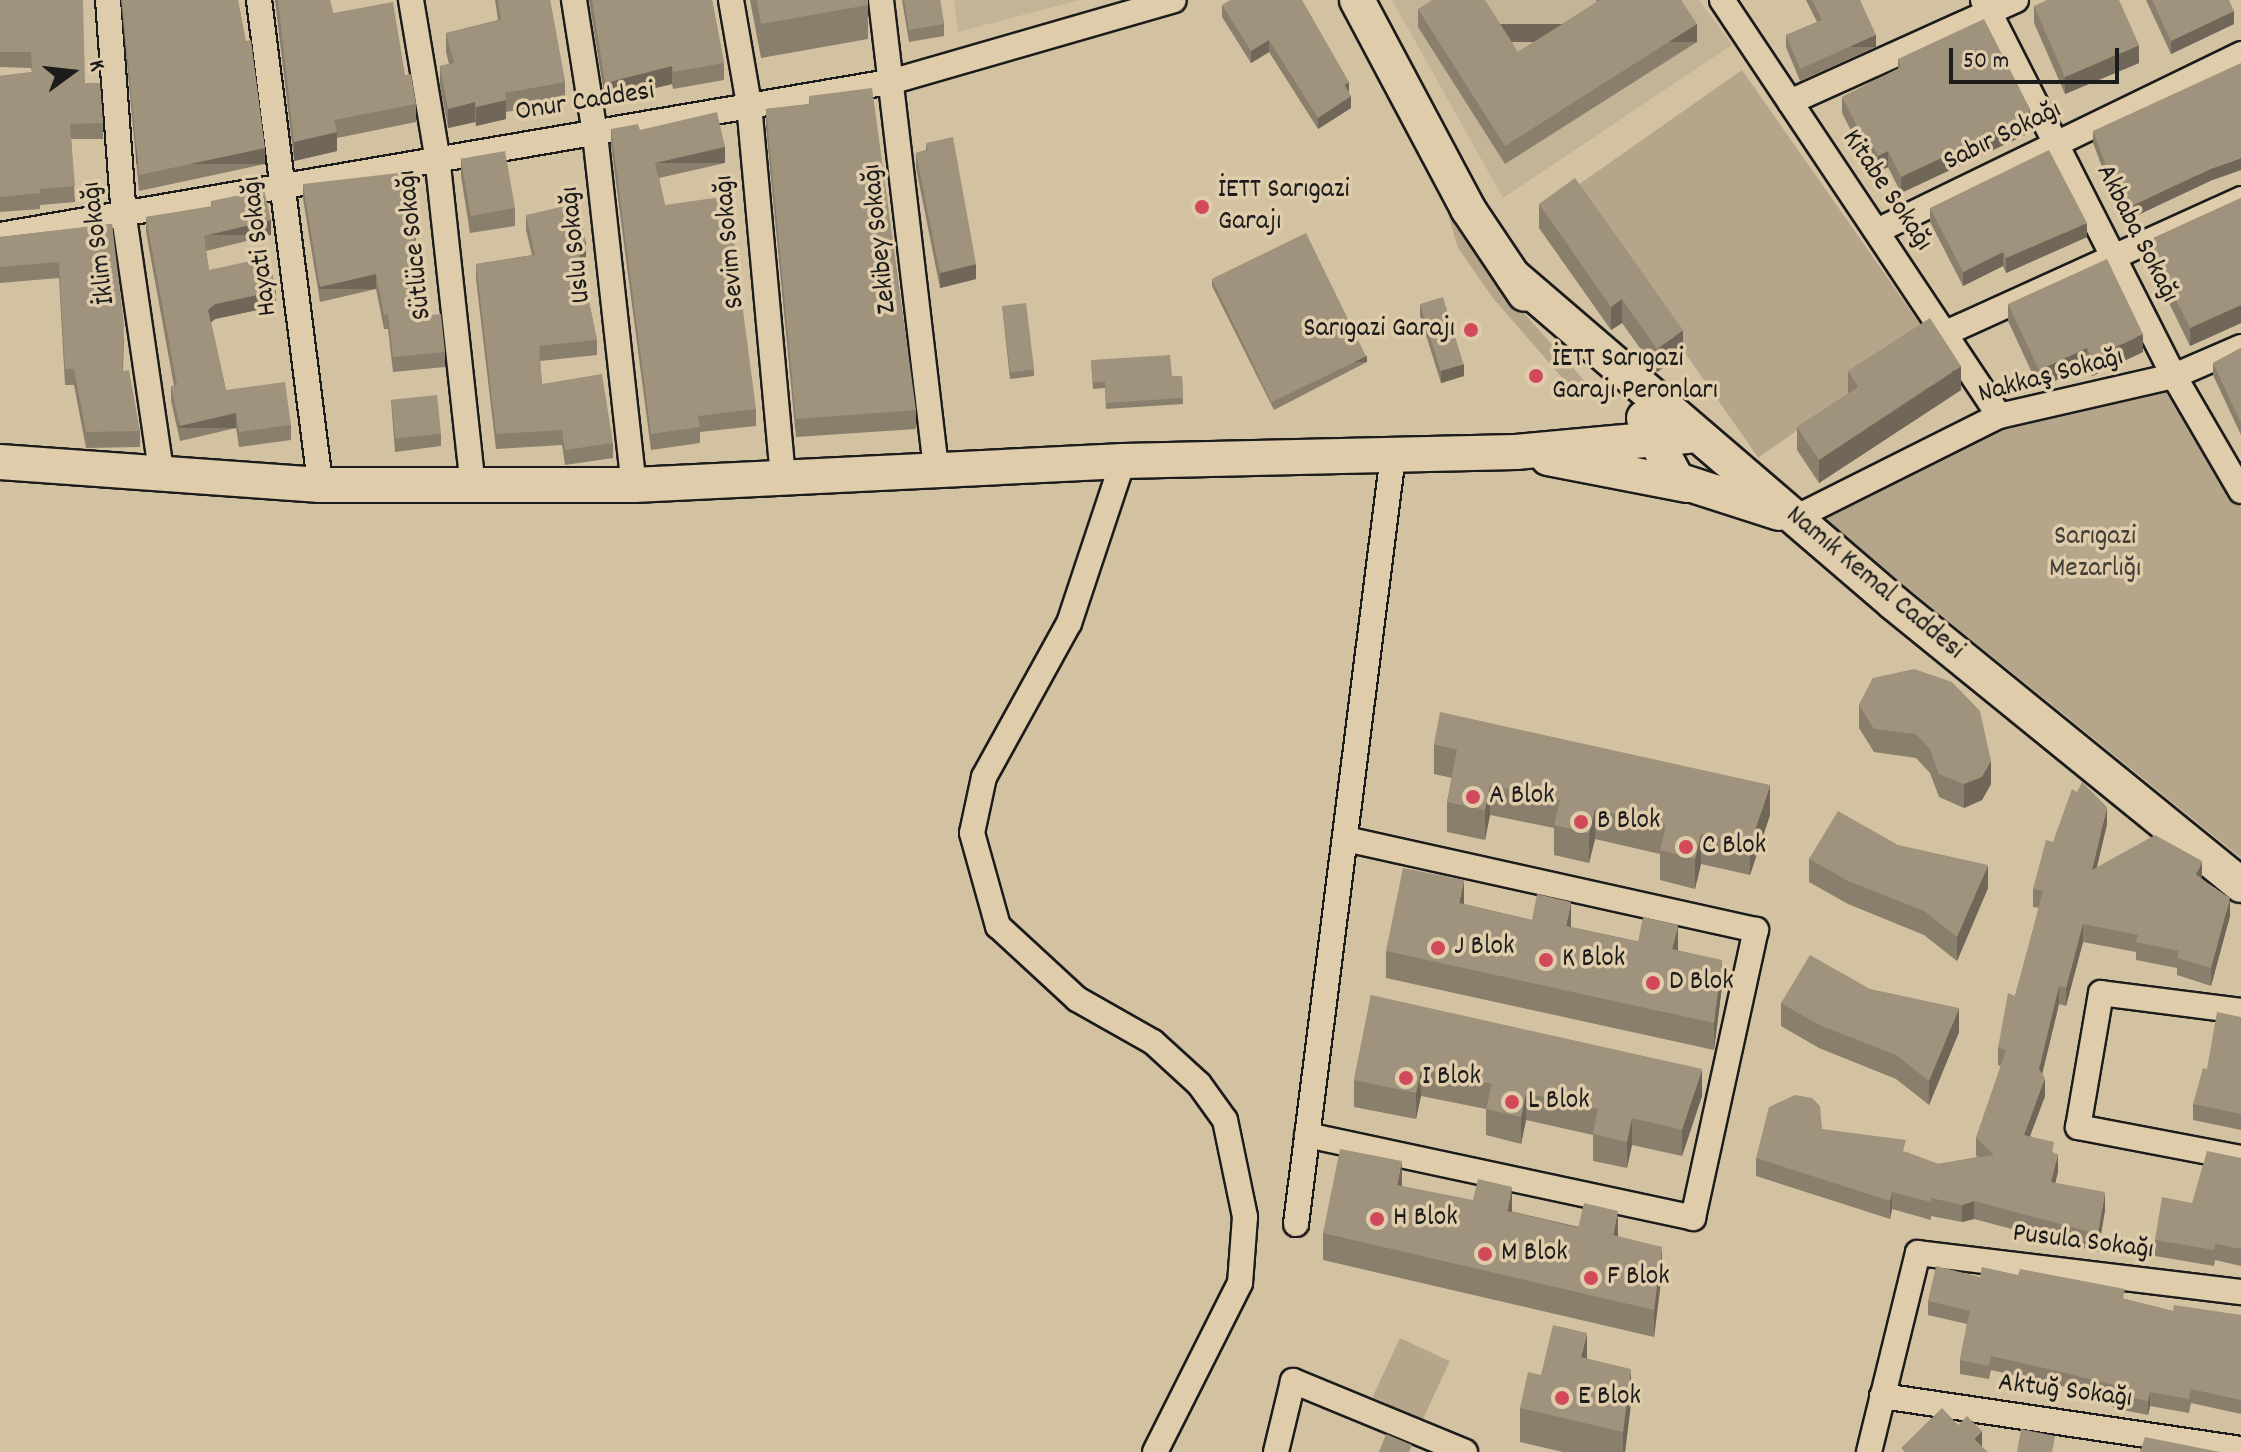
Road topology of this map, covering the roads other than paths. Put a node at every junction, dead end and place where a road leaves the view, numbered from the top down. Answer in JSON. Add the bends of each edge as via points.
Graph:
{"nodes":[{"id":1,"x":108,"y":0,"type":"edge"},
{"id":2,"x":259,"y":0,"type":"edge"},
{"id":3,"x":411,"y":0,"type":"edge"},
{"id":4,"x":574,"y":0,"type":"edge"},
{"id":5,"x":731,"y":0,"type":"edge"},
{"id":6,"x":881,"y":0,"type":"edge"},
{"id":7,"x":1174,"y":0,"type":"edge"},
{"id":8,"x":1357,"y":0,"type":"edge"},
{"id":9,"x":2016,"y":0,"type":"edge"},
{"id":10,"x":1730,"y":2,"type":"edge"},
{"id":11,"x":1986,"y":5,"type":"edge"},
{"id":12,"x":2241,"y":54,"type":"edge"},
{"id":13,"x":894,"y":81,"type":"junction"},
{"id":14,"x":1790,"y":102,"type":"junction"},
{"id":15,"x":749,"y":104,"type":"junction"},
{"id":16,"x":595,"y":134,"type":"junction"},
{"id":17,"x":2057,"y":145,"type":"junction"},
{"id":18,"x":437,"y":156,"type":"junction"},
{"id":19,"x":285,"y":188,"type":"junction"},
{"id":20,"x":2241,"y":199,"type":"edge"},
{"id":21,"x":124,"y":217,"type":"junction"},
{"id":22,"x":1877,"y":231,"type":"junction"},
{"id":23,"x":0,"y":235,"type":"edge"},
{"id":24,"x":2113,"y":254,"type":"junction"},
{"id":25,"x":1513,"y":276,"type":"junction"},
{"id":26,"x":1946,"y":333,"type":"junction"},
{"id":27,"x":2241,"y":347,"type":"edge"},
{"id":28,"x":2174,"y":376,"type":"junction"},
{"id":29,"x":1999,"y":416,"type":"junction"},
{"id":30,"x":1689,"y":439,"type":"junction"},
{"id":31,"x":1516,"y":452,"type":"junction"},
{"id":32,"x":1393,"y":455,"type":"junction"},
{"id":33,"x":1123,"y":461,"type":"junction"},
{"id":34,"x":0,"y":462,"type":"edge"},
{"id":35,"x":936,"y":471,"type":"junction"},
{"id":36,"x":162,"y":477,"type":"junction"},
{"id":37,"x":783,"y":480,"type":"junction"},
{"id":38,"x":1684,"y":480,"type":"junction"},
{"id":39,"x":320,"y":485,"type":"junction"},
{"id":40,"x":473,"y":485,"type":"junction"},
{"id":41,"x":634,"y":485,"type":"junction"},
{"id":42,"x":2241,"y":490,"type":"edge"},
{"id":43,"x":1795,"y":518,"type":"junction"},
{"id":44,"x":1345,"y":839,"type":"junction"},
{"id":45,"x":2241,"y":885,"type":"edge"},
{"id":46,"x":2241,"y":1011,"type":"edge"},
{"id":47,"x":1307,"y":1135,"type":"junction"},
{"id":48,"x":2241,"y":1158,"type":"edge"},
{"id":49,"x":1296,"y":1224,"type":"dead end"},
{"id":50,"x":2241,"y":1292,"type":"edge"},
{"id":51,"x":1882,"y":1396,"type":"junction"},
{"id":52,"x":2241,"y":1449,"type":"edge"},
{"id":53,"x":1155,"y":1452,"type":"edge"},
{"id":54,"x":1276,"y":1452,"type":"edge"},
{"id":55,"x":1465,"y":1452,"type":"edge"},
{"id":56,"x":1869,"y":1452,"type":"edge"}],
"edges":[{"from":1,"to":21,"type":"street","name":"İklim Sokağı"},
{"from":2,"to":19,"type":"street","name":"Hayati Sokağı"},
{"from":3,"to":18,"type":"street","name":"Sütlüce Sokağı"},
{"from":4,"to":16,"type":"street","name":"Uslu Sokağı"},
{"from":5,"to":15,"type":"street","name":"Sevim Sokağı"},
{"from":6,"to":13,"type":"street","name":"Zekibey Sokağı"},
{"from":7,"to":13,"type":"street","name":"Onur Caddesi"},
{"from":8,"to":25,"type":"main road","name":"Namık Kemal Caddesi","via":[[1468,209]]},
{"from":9,"to":11,"type":"street"},
{"from":10,"to":14,"type":"street","name":"Kitabe Sokağı"},
{"from":11,"to":14,"type":"street"},
{"from":11,"to":17,"type":"street","name":"Akbaba Sokağı"},
{"from":12,"to":17,"type":"street","name":"Sabır Sokağı"},
{"from":13,"to":15,"type":"street","name":"Onur Caddesi"},
{"from":13,"to":35,"type":"street","name":"Zekibey Sokağı"},
{"from":14,"to":22,"type":"street","name":"Kitabe Sokağı"},
{"from":15,"to":16,"type":"street","name":"Onur Caddesi"},
{"from":15,"to":37,"type":"street","name":"Sevim Sokağı"},
{"from":16,"to":18,"type":"street","name":"Onur Caddesi"},
{"from":16,"to":41,"type":"street","name":"Uslu Sokağı"},
{"from":17,"to":22,"type":"street","name":"Sabır Sokağı"},
{"from":17,"to":24,"type":"street","name":"Akbaba Sokağı"},
{"from":18,"to":19,"type":"street","name":"Onur Caddesi"},
{"from":18,"to":40,"type":"street","name":"Sütlüce Sokağı"},
{"from":19,"to":21,"type":"street","name":"Onur Caddesi"},
{"from":19,"to":39,"type":"street","name":"Hayati Sokağı"},
{"from":20,"to":24,"type":"street"},
{"from":21,"to":23,"type":"street","name":"Onur Caddesi"},
{"from":21,"to":36,"type":"street","name":"İklim Sokağı"},
{"from":22,"to":26,"type":"street","name":"Kitabe Sokağı"},
{"from":24,"to":26,"type":"street"},
{"from":24,"to":28,"type":"street","name":"Akbaba Sokağı"},
{"from":25,"to":30,"type":"main road","name":"Namık Kemal Caddesi"},
{"from":25,"to":30,"type":"main road","name":"Namık Kemal Caddesi","via":[[1536,312],[1637,408]]},
{"from":26,"to":29,"type":"street","name":"Kitabe Sokağı"},
{"from":27,"to":28,"type":"street","name":"Nakkaş Sokağı"},
{"from":28,"to":29,"type":"street","name":"Nakkaş Sokağı"},
{"from":28,"to":42,"type":"street","name":"Akbaba Sokağı"},
{"from":29,"to":43,"type":"street","name":"Nakkaş Sokağı"},
{"from":30,"to":31,"type":"main road"},
{"from":30,"to":38,"type":"main road","name":"Namık Kemal Caddesi"},
{"from":30,"to":38,"type":"main road","via":[[1719,459],[1716,475]]},
{"from":30,"to":43,"type":"main road","name":"Namık Kemal Caddesi"},
{"from":31,"to":32,"type":"main road"},
{"from":31,"to":38,"type":"main road"},
{"from":32,"to":33,"type":"main road"},
{"from":32,"to":44,"type":"street"},
{"from":33,"to":35,"type":"main road"},
{"from":33,"to":53,"type":"street","via":[[1069,623],[984,777],[972,833],[998,926],[1077,999],[1153,1042],[1199,1084],[1225,1120],[1245,1217],[1240,1283]]},
{"from":34,"to":36,"type":"main road"},
{"from":35,"to":37,"type":"main road"},
{"from":36,"to":39,"type":"main road"},
{"from":37,"to":41,"type":"main road"},
{"from":38,"to":43,"type":"main road"},
{"from":39,"to":40,"type":"main road"},
{"from":40,"to":41,"type":"main road"},
{"from":43,"to":45,"type":"main road","name":"Namık Kemal Caddesi"},
{"from":44,"to":47,"type":"street"},
{"from":44,"to":47,"type":"street","via":[[1756,930],[1693,1218]]},
{"from":46,"to":48,"type":"street","via":[[2101,993],[2078,1127]]},
{"from":47,"to":49,"type":"street"},
{"from":50,"to":51,"type":"street","name":"Pusula Sokağı","via":[[1918,1253]]},
{"from":51,"to":52,"type":"street","name":"Aktuğ Sokağı"},
{"from":51,"to":56,"type":"street"},
{"from":54,"to":55,"type":"street","via":[[1293,1381]]}]}
